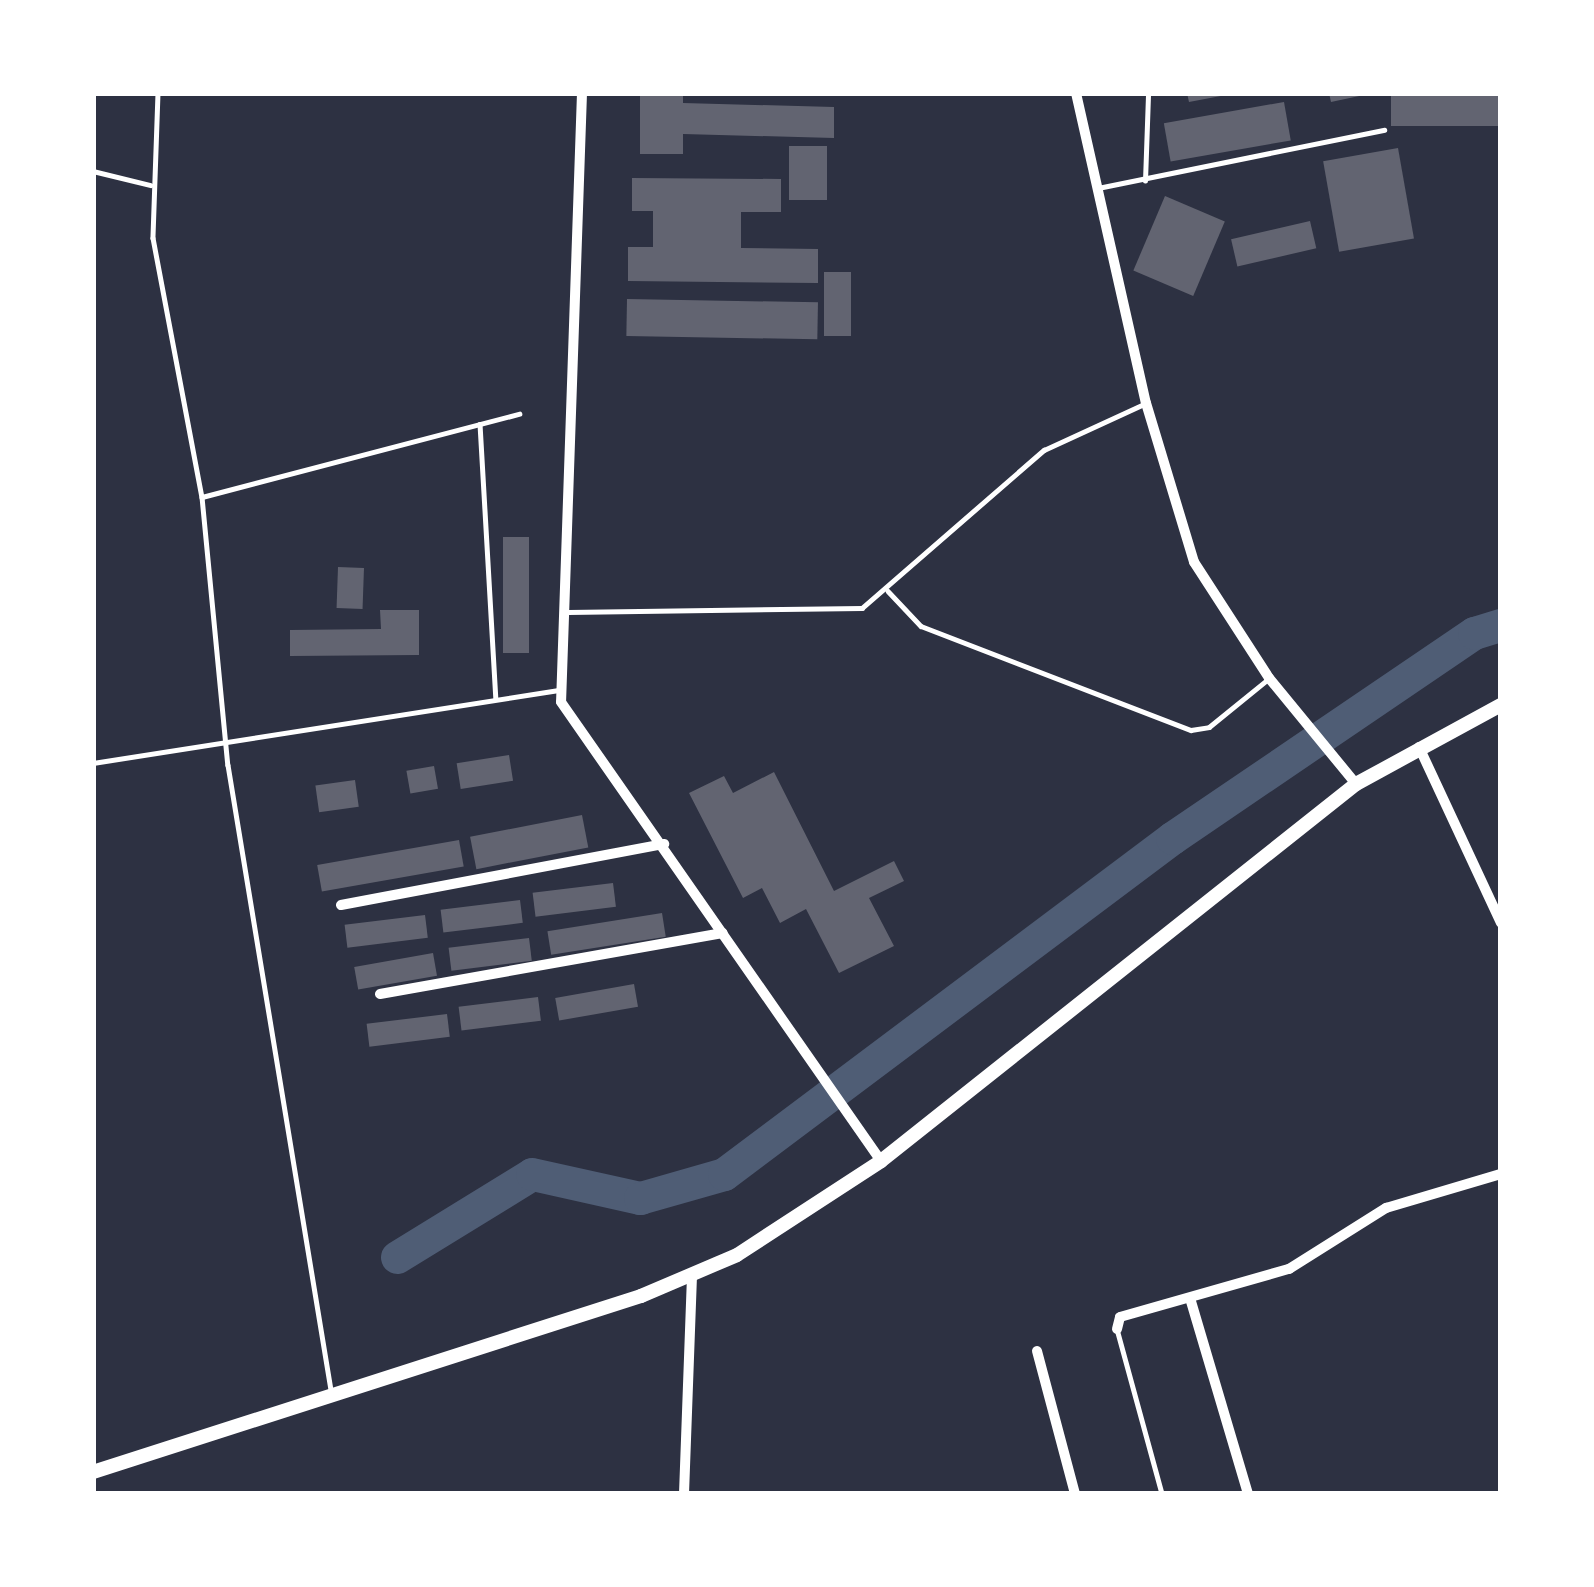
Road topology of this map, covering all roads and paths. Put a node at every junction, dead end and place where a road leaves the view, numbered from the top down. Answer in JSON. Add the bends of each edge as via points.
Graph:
{"nodes":[{"id":1,"x":158,"y":93,"type":"edge"},
{"id":2,"x":582,"y":93,"type":"edge"},
{"id":3,"x":1076,"y":93,"type":"edge"},
{"id":4,"x":1148,"y":93,"type":"edge"},
{"id":5,"x":1384,"y":130,"type":"dead end"},
{"id":6,"x":93,"y":171,"type":"edge"},
{"id":7,"x":1145,"y":181,"type":"junction"},
{"id":8,"x":150,"y":185,"type":"junction"},
{"id":9,"x":1098,"y":188,"type":"junction"},
{"id":10,"x":1146,"y":403,"type":"junction"},
{"id":11,"x":520,"y":414,"type":"dead end"},
{"id":12,"x":480,"y":424,"type":"junction"},
{"id":13,"x":202,"y":497,"type":"junction"},
{"id":14,"x":887,"y":591,"type":"junction"},
{"id":15,"x":568,"y":612,"type":"junction"},
{"id":16,"x":1269,"y":678,"type":"junction"},
{"id":17,"x":558,"y":690,"type":"junction"},
{"id":18,"x":496,"y":699,"type":"junction"},
{"id":19,"x":1501,"y":705,"type":"edge"},
{"id":20,"x":1419,"y":746,"type":"junction"},
{"id":21,"x":93,"y":763,"type":"edge"},
{"id":22,"x":1356,"y":784,"type":"junction"},
{"id":23,"x":664,"y":844,"type":"junction"},
{"id":24,"x":341,"y":905,"type":"dead end"},
{"id":25,"x":1501,"y":923,"type":"edge"},
{"id":26,"x":723,"y":933,"type":"junction"},
{"id":27,"x":380,"y":994,"type":"dead end"},
{"id":28,"x":880,"y":1161,"type":"junction"},
{"id":29,"x":1501,"y":1174,"type":"edge"},
{"id":30,"x":692,"y":1278,"type":"junction"},
{"id":31,"x":1190,"y":1298,"type":"junction"},
{"id":32,"x":1117,"y":1329,"type":"joint"},
{"id":33,"x":1036,"y":1351,"type":"dead end"},
{"id":34,"x":331,"y":1390,"type":"junction"},
{"id":35,"x":93,"y":1472,"type":"edge"},
{"id":36,"x":684,"y":1494,"type":"edge"},
{"id":37,"x":1075,"y":1494,"type":"edge"},
{"id":38,"x":1162,"y":1494,"type":"edge"},
{"id":39,"x":1248,"y":1494,"type":"edge"}],
"edges":[{"from":1,"to":8,"type":"lane"},
{"from":2,"to":15,"type":"street"},
{"from":3,"to":9,"type":"street"},
{"from":4,"to":7,"type":"lane"},
{"from":5,"to":7,"type":"lane"},
{"from":6,"to":8,"type":"lane"},
{"from":7,"to":9,"type":"lane"},
{"from":8,"to":13,"type":"lane"},
{"from":9,"to":10,"type":"street"},
{"from":10,"to":14,"type":"lane","via":[[1044,451]]},
{"from":10,"to":16,"type":"street","via":[[1194,562]]},
{"from":11,"to":12,"type":"lane"},
{"from":12,"to":13,"type":"lane"},
{"from":12,"to":18,"type":"lane"},
{"from":13,"to":34,"type":"lane","via":[[228,765]]},
{"from":14,"to":15,"type":"lane","via":[[842,612]]},
{"from":14,"to":16,"type":"lane","via":[[920,626],[1191,730],[1209,727]]},
{"from":15,"to":17,"type":"street"},
{"from":16,"to":22,"type":"street"},
{"from":17,"to":18,"type":"lane"},
{"from":17,"to":23,"type":"street","via":[[586,743]]},
{"from":18,"to":21,"type":"lane"},
{"from":19,"to":20,"type":"street"},
{"from":20,"to":22,"type":"street"},
{"from":20,"to":25,"type":"street"},
{"from":22,"to":28,"type":"street"},
{"from":23,"to":24,"type":"street"},
{"from":23,"to":26,"type":"street"},
{"from":26,"to":27,"type":"street"},
{"from":26,"to":28,"type":"street"},
{"from":28,"to":30,"type":"street"},
{"from":29,"to":31,"type":"street","via":[[1386,1208],[1289,1269]]},
{"from":30,"to":34,"type":"street"},
{"from":30,"to":36,"type":"street"},
{"from":31,"to":32,"type":"street","via":[[1120,1317]]},
{"from":31,"to":39,"type":"street"},
{"from":32,"to":38,"type":"lane"},
{"from":33,"to":37,"type":"street"},
{"from":34,"to":35,"type":"street"}]}
